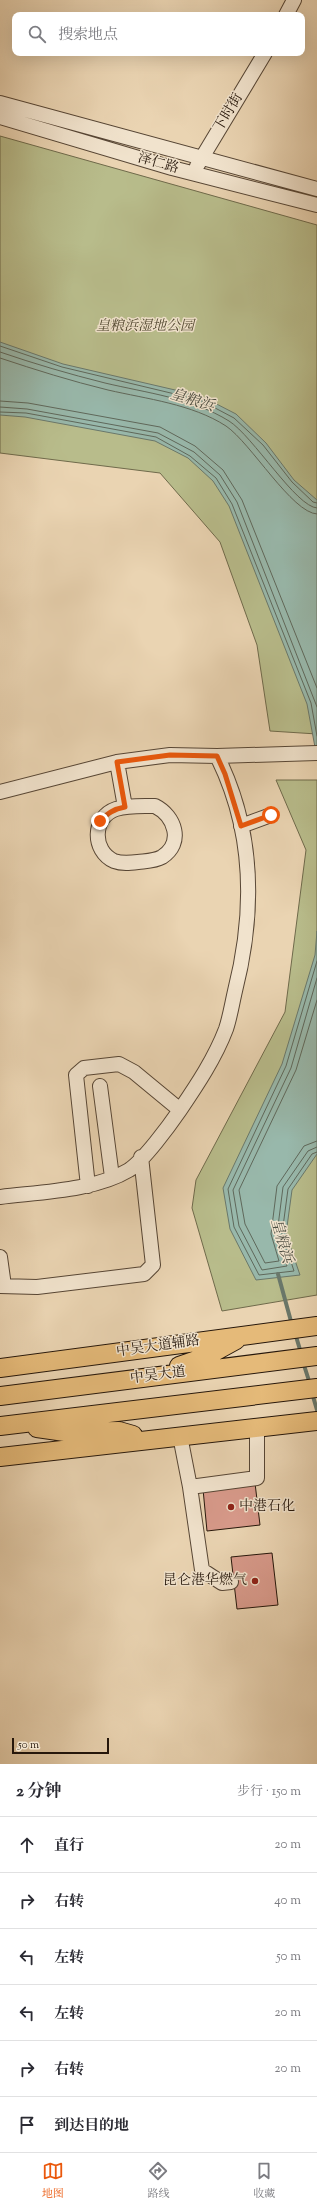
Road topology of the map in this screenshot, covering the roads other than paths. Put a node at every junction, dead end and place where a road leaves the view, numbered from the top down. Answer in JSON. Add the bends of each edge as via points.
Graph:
{"nodes":[{"id":1,"x":294,"y":0,"type":"edge"},
{"id":2,"x":288,"y":12,"type":"edge"},
{"id":3,"x":263,"y":56,"type":"edge"},
{"id":4,"x":0,"y":103,"type":"edge"},
{"id":5,"x":0,"y":117,"type":"edge"},
{"id":6,"x":201,"y":158,"type":"junction"},
{"id":7,"x":192,"y":173,"type":"junction"},
{"id":8,"x":317,"y":189,"type":"edge"},
{"id":9,"x":317,"y":205,"type":"edge"},
{"id":10,"x":310,"y":753,"type":"edge"},
{"id":11,"x":217,"y":756,"type":"junction"},
{"id":12,"x":117,"y":762,"type":"junction"},
{"id":13,"x":0,"y":792,"type":"edge"},
{"id":14,"x":125,"y":807,"type":"junction"},
{"id":15,"x":271,"y":815,"type":"dead end"},
{"id":16,"x":241,"y":826,"type":"junction"},
{"id":17,"x":100,"y":1086,"type":"dead end"},
{"id":18,"x":180,"y":1110,"type":"junction"},
{"id":19,"x":141,"y":1157,"type":"junction"},
{"id":20,"x":112,"y":1177,"type":"junction"},
{"id":21,"x":88,"y":1186,"type":"junction"},
{"id":22,"x":0,"y":1197,"type":"edge"},
{"id":23,"x":0,"y":1257,"type":"edge"},
{"id":24,"x":2,"y":1286,"type":"edge"},
{"id":25,"x":314,"y":1326,"type":"edge"},
{"id":26,"x":243,"y":1335,"type":"junction"},
{"id":27,"x":317,"y":1356,"type":"edge"},
{"id":28,"x":0,"y":1368,"type":"edge"},
{"id":29,"x":149,"y":1376,"type":"junction"},
{"id":30,"x":317,"y":1388,"type":"edge"},
{"id":31,"x":0,"y":1396,"type":"edge"},
{"id":32,"x":317,"y":1420,"type":"edge"},
{"id":33,"x":6,"y":1425,"type":"edge"},
{"id":34,"x":257,"y":1427,"type":"junction"},
{"id":35,"x":180,"y":1436,"type":"junction"},
{"id":36,"x":144,"y":1439,"type":"junction"},
{"id":37,"x":0,"y":1457,"type":"edge"},
{"id":38,"x":190,"y":1487,"type":"junction"},
{"id":39,"x":231,"y":1582,"type":"dead end"}],
"edges":[{"from":1,"to":2,"type":"street"},
{"from":3,"to":6,"type":"street","name":"下时街"},
{"from":4,"to":6,"type":"street","name":"泽仁路"},
{"from":5,"to":7,"type":"street","name":"泽仁路"},
{"from":6,"to":7,"type":"street","name":"下时街"},
{"from":6,"to":8,"type":"street","name":"泽仁路"},
{"from":7,"to":9,"type":"street","name":"泽仁路"},
{"from":10,"to":11,"type":"street"},
{"from":11,"to":12,"type":"street","via":[[170,755]]},
{"from":11,"to":16,"type":"street"},
{"from":12,"to":13,"type":"street"},
{"from":12,"to":14,"type":"street"},
{"from":14,"to":14,"type":"street","via":[[111,811],[100,821],[97,840],[107,856],[115,862],[125,863],[155,860],[170,850],[175,833],[170,816],[155,806]]},
{"from":15,"to":16,"type":"street"},
{"from":16,"to":18,"type":"street","via":[[249,906],[243,958],[226,1029],[199,1082]]},
{"from":17,"to":20,"type":"street"},
{"from":18,"to":19,"type":"street"},
{"from":18,"to":21,"type":"street","via":[[134,1072],[119,1064],[84,1068],[76,1075]]},
{"from":19,"to":20,"type":"street","via":[[129,1169]]},
{"from":19,"to":24,"type":"street","via":[[153,1265],[144,1274],[37,1287]]},
{"from":20,"to":21,"type":"street"},
{"from":21,"to":22,"type":"street"},
{"from":23,"to":24,"type":"street"},
{"from":25,"to":26,"type":"main road","name":"中吴大道辅路"},
{"from":26,"to":28,"type":"main road","name":"中吴大道辅路"},
{"from":26,"to":29,"type":"main road","via":[[205,1357]]},
{"from":27,"to":29,"type":"main road","name":"中吴大道"},
{"from":29,"to":31,"type":"main road","name":"中吴大道"},
{"from":30,"to":33,"type":"main road"},
{"from":32,"to":34,"type":"main road"},
{"from":33,"to":36,"type":"main road","via":[[66,1432],[119,1431]]},
{"from":34,"to":35,"type":"main road"},
{"from":34,"to":38,"type":"street","via":[[257,1478]]},
{"from":35,"to":36,"type":"main road"},
{"from":35,"to":38,"type":"street"},
{"from":36,"to":37,"type":"main road"},
{"from":38,"to":39,"type":"street","via":[[202,1570],[222,1583]]}]}
